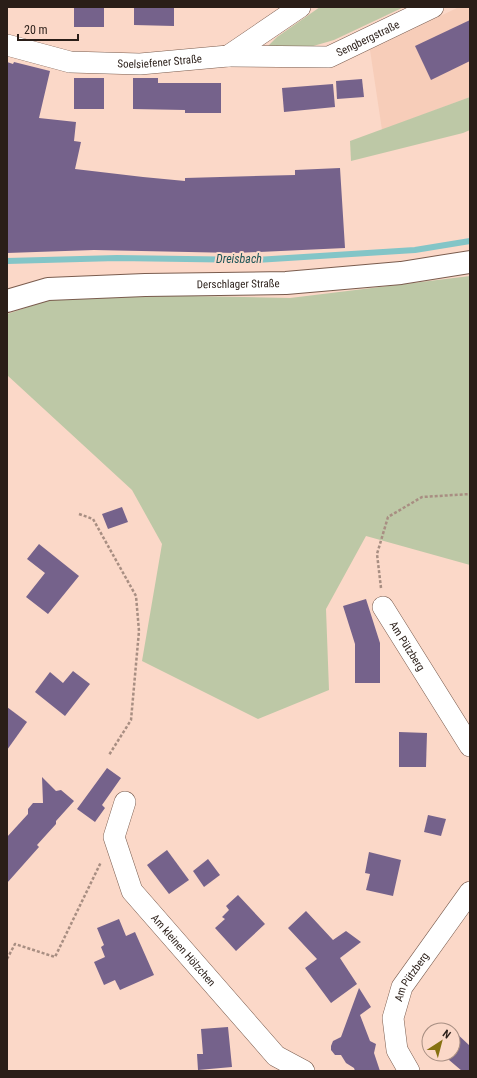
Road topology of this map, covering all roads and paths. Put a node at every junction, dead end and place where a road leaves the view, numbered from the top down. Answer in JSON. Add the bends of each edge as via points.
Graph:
{"nodes":[{"id":1,"x":300,"y":7,"type":"edge"},
{"id":2,"x":433,"y":7,"type":"edge"},
{"id":3,"x":7,"y":45,"type":"edge"},
{"id":4,"x":228,"y":56,"type":"junction"},
{"id":5,"x":470,"y":262,"type":"edge"},
{"id":6,"x":7,"y":301,"type":"edge"},
{"id":7,"x":470,"y":494,"type":"edge"},
{"id":8,"x":79,"y":514,"type":"dead end"},
{"id":9,"x":384,"y":606,"type":"joint"},
{"id":10,"x":470,"y":746,"type":"edge"},
{"id":11,"x":109,"y":755,"type":"dead end"},
{"id":12,"x":125,"y":802,"type":"dead end"},
{"id":13,"x":114,"y":837,"type":"junction"},
{"id":14,"x":470,"y":892,"type":"edge"},
{"id":15,"x":7,"y":960,"type":"edge"},
{"id":16,"x":304,"y":1071,"type":"edge"},
{"id":17,"x":409,"y":1071,"type":"edge"}],
"edges":[{"from":1,"to":4,"type":"street","name":"Soelsiefener Straße"},
{"from":2,"to":4,"type":"street","name":"Sengbergstraße","via":[[329,57]]},
{"from":3,"to":4,"type":"street","name":"Soelsiefener Straße","via":[[70,62],[140,64]]},
{"from":5,"to":6,"type":"main road","name":"Derschlager Straße","via":[[401,273],[286,284],[145,285],[48,290]]},
{"from":7,"to":9,"type":"path","via":[[422,497],[388,517],[377,554]]},
{"from":8,"to":11,"type":"path","via":[[93,519],[136,596],[139,631],[131,720]]},
{"from":9,"to":10,"type":"street","name":"Am Pützberg"},
{"from":12,"to":13,"type":"street"},
{"from":13,"to":15,"type":"path","via":[[56,957],[15,944]]},
{"from":13,"to":16,"type":"street","name":"Am kleinen Hölzchen","via":[[132,891],[276,1056]]},
{"from":14,"to":17,"type":"street","name":"Am Pützberg","via":[[402,987],[393,1018],[397,1050]]}]}
